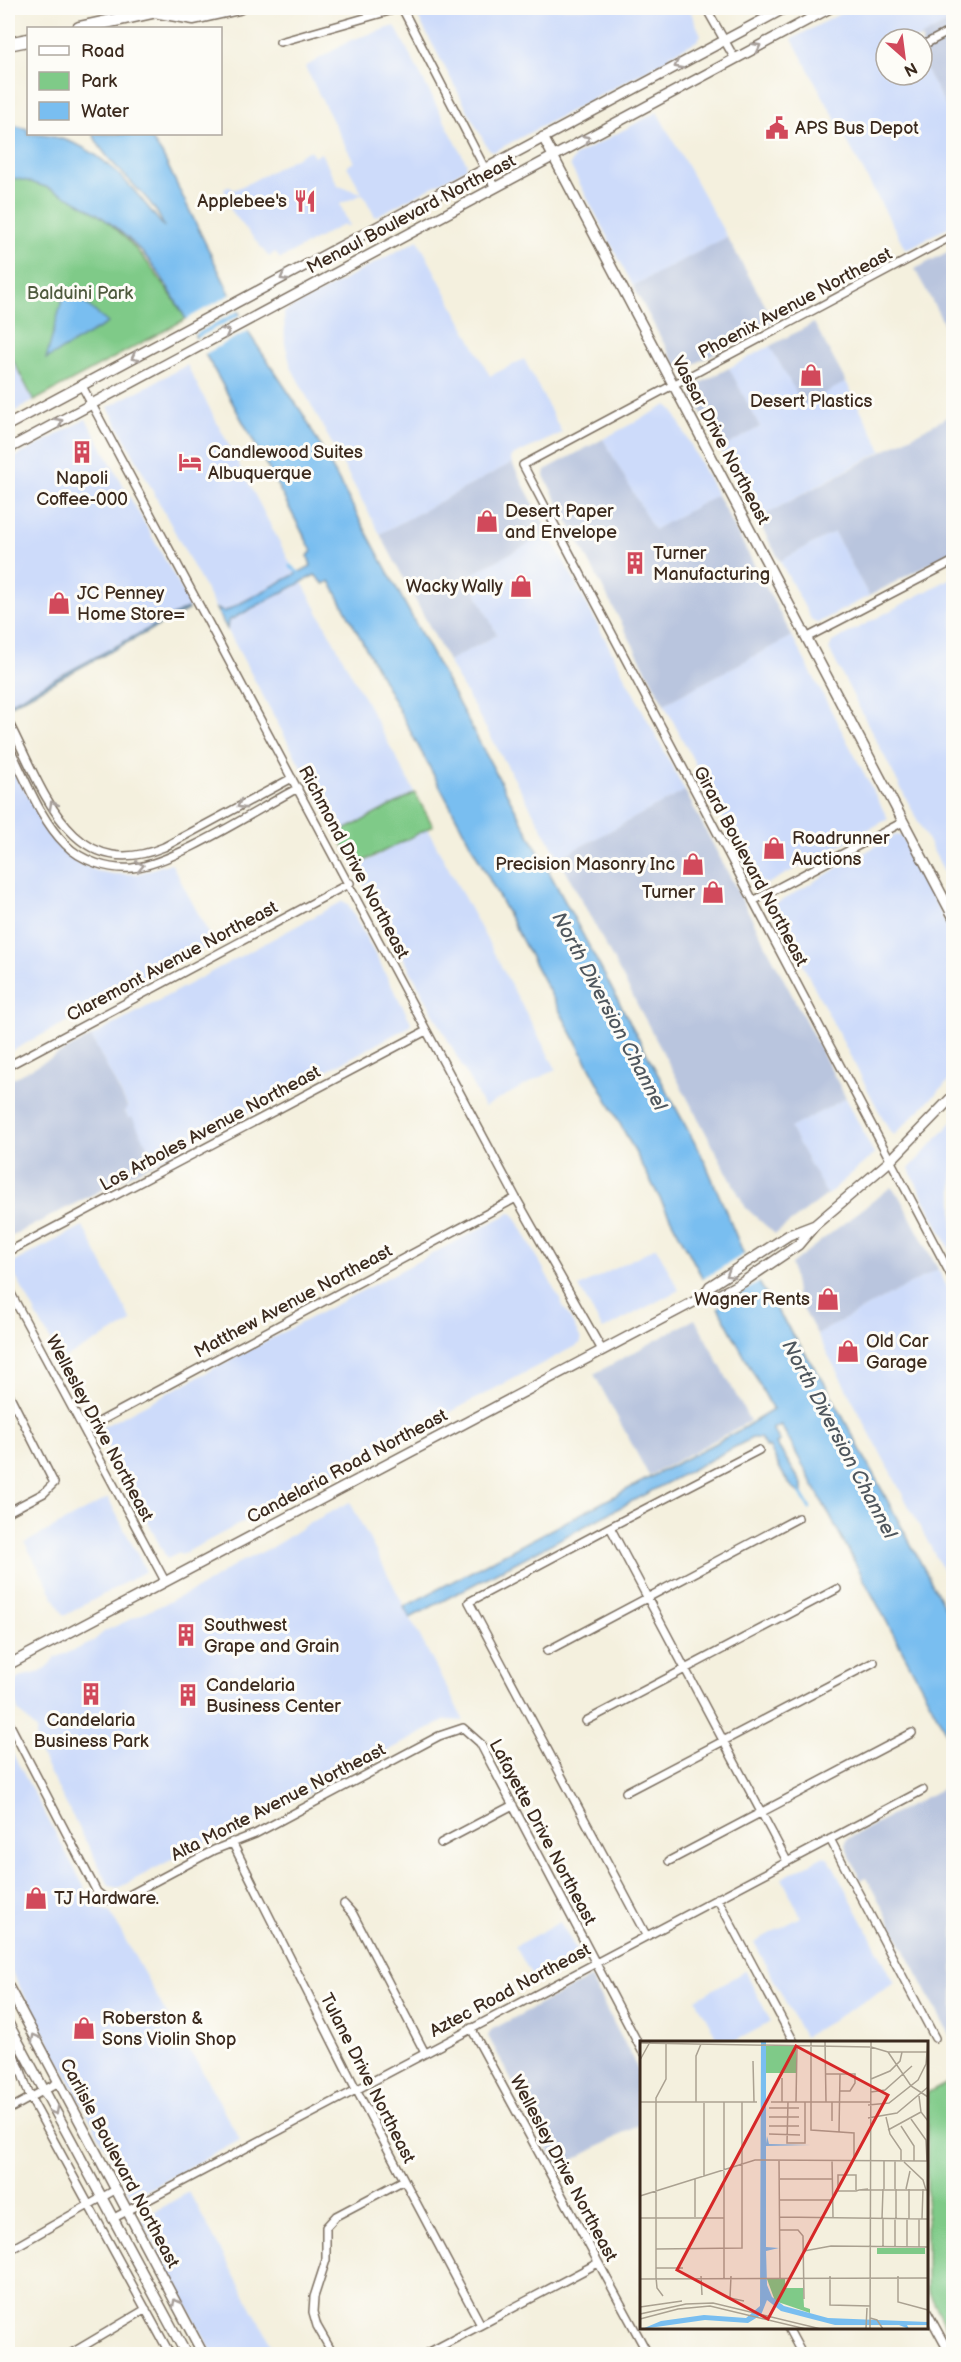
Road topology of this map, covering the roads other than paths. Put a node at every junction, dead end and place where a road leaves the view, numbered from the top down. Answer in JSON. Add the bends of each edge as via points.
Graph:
{"nodes":[{"id":1,"x":171,"y":8,"type":"edge"},
{"id":2,"x":239,"y":8,"type":"edge"},
{"id":3,"x":401,"y":8,"type":"edge"},
{"id":4,"x":706,"y":8,"type":"edge"},
{"id":5,"x":784,"y":8,"type":"edge"},
{"id":6,"x":830,"y":8,"type":"edge"},
{"id":7,"x":155,"y":12,"type":"junction"},
{"id":8,"x":84,"y":27,"type":"edge"},
{"id":9,"x":954,"y":29,"type":"edge"},
{"id":10,"x":934,"y":39,"type":"edge"},
{"id":11,"x":27,"y":40,"type":"edge"},
{"id":12,"x":724,"y":40,"type":"junction"},
{"id":13,"x":280,"y":42,"type":"dead end"},
{"id":14,"x":8,"y":44,"type":"edge"},
{"id":15,"x":735,"y":59,"type":"junction"},
{"id":16,"x":543,"y":137,"type":"junction"},
{"id":17,"x":553,"y":156,"type":"junction"},
{"id":18,"x":484,"y":169,"type":"junction"},
{"id":19,"x":495,"y":188,"type":"junction"},
{"id":20,"x":954,"y":235,"type":"edge"},
{"id":21,"x":82,"y":386,"type":"junction"},
{"id":22,"x":673,"y":386,"type":"junction"},
{"id":23,"x":92,"y":405,"type":"junction"},
{"id":24,"x":8,"y":425,"type":"edge"},
{"id":25,"x":8,"y":449,"type":"edge"},
{"id":26,"x":523,"y":465,"type":"joint"},
{"id":27,"x":954,"y":561,"type":"edge"},
{"id":28,"x":808,"y":637,"type":"junction"},
{"id":29,"x":8,"y":721,"type":"edge"},
{"id":30,"x":8,"y":745,"type":"edge"},
{"id":31,"x":292,"y":778,"type":"junction"},
{"id":32,"x":298,"y":788,"type":"junction"},
{"id":33,"x":903,"y":822,"type":"junction"},
{"id":34,"x":350,"y":883,"type":"junction"},
{"id":35,"x":753,"y":900,"type":"junction"},
{"id":36,"x":954,"y":918,"type":"edge"},
{"id":37,"x":426,"y":1031,"type":"junction"},
{"id":38,"x":8,"y":1066,"type":"edge"},
{"id":39,"x":954,"y":1095,"type":"edge"},
{"id":40,"x":890,"y":1161,"type":"junction"},
{"id":41,"x":516,"y":1198,"type":"junction"},
{"id":42,"x":814,"y":1225,"type":"junction"},
{"id":43,"x":8,"y":1252,"type":"edge"},
{"id":44,"x":954,"y":1281,"type":"edge"},
{"id":45,"x":8,"y":1288,"type":"edge"},
{"id":46,"x":703,"y":1297,"type":"junction"},
{"id":47,"x":602,"y":1350,"type":"junction"},
{"id":48,"x":8,"y":1392,"type":"edge"},
{"id":49,"x":84,"y":1430,"type":"junction"},
{"id":50,"x":759,"y":1450,"type":"dead end"},
{"id":51,"x":8,"y":1512,"type":"edge"},
{"id":52,"x":798,"y":1518,"type":"dead end"},
{"id":53,"x":610,"y":1527,"type":"junction"},
{"id":54,"x":165,"y":1581,"type":"junction"},
{"id":55,"x":837,"y":1589,"type":"dead end"},
{"id":56,"x":647,"y":1598,"type":"junction"},
{"id":57,"x":546,"y":1651,"type":"dead end"},
{"id":58,"x":874,"y":1662,"type":"dead end"},
{"id":59,"x":8,"y":1665,"type":"edge"},
{"id":60,"x":685,"y":1668,"type":"junction"},
{"id":61,"x":8,"y":1721,"type":"edge"},
{"id":62,"x":586,"y":1721,"type":"dead end"},
{"id":63,"x":463,"y":1728,"type":"joint"},
{"id":64,"x":912,"y":1733,"type":"dead end"},
{"id":65,"x":723,"y":1741,"type":"junction"},
{"id":66,"x":923,"y":1790,"type":"dead end"},
{"id":67,"x":626,"y":1792,"type":"dead end"},
{"id":68,"x":513,"y":1805,"type":"junction"},
{"id":69,"x":761,"y":1812,"type":"junction"},
{"id":70,"x":830,"y":1839,"type":"junction"},
{"id":71,"x":232,"y":1842,"type":"junction"},
{"id":72,"x":441,"y":1843,"type":"dead end"},
{"id":73,"x":669,"y":1861,"type":"dead end"},
{"id":74,"x":787,"y":1862,"type":"junction"},
{"id":75,"x":717,"y":1898,"type":"junction"},
{"id":76,"x":344,"y":1904,"type":"dead end"},
{"id":77,"x":646,"y":1935,"type":"junction"},
{"id":78,"x":595,"y":1963,"type":"junction"},
{"id":79,"x":8,"y":1986,"type":"edge"},
{"id":80,"x":8,"y":2023,"type":"edge"},
{"id":81,"x":471,"y":2028,"type":"junction"},
{"id":82,"x":935,"y":2038,"type":"dead end"},
{"id":83,"x":793,"y":2041,"type":"edge"},
{"id":84,"x":8,"y":2043,"type":"edge"},
{"id":85,"x":640,"y":2047,"type":"edge"},
{"id":86,"x":425,"y":2053,"type":"junction"},
{"id":87,"x":59,"y":2082,"type":"junction"},
{"id":88,"x":356,"y":2089,"type":"junction"},
{"id":89,"x":44,"y":2090,"type":"junction"},
{"id":90,"x":30,"y":2097,"type":"junction"},
{"id":91,"x":8,"y":2110,"type":"edge"},
{"id":92,"x":404,"y":2180,"type":"junction"},
{"id":93,"x":115,"y":2190,"type":"junction"},
{"id":94,"x":100,"y":2197,"type":"junction"},
{"id":95,"x":89,"y":2203,"type":"junction"},
{"id":96,"x":127,"y":2211,"type":"junction"},
{"id":97,"x":112,"y":2219,"type":"junction"},
{"id":98,"x":8,"y":2251,"type":"edge"},
{"id":99,"x":598,"y":2263,"type":"junction"},
{"id":100,"x":146,"y":2309,"type":"junction"},
{"id":101,"x":928,"y":2312,"type":"edge"},
{"id":102,"x":481,"y":2325,"type":"junction"},
{"id":103,"x":789,"y":2329,"type":"edge"},
{"id":104,"x":70,"y":2355,"type":"edge"},
{"id":105,"x":170,"y":2355,"type":"edge"},
{"id":106,"x":186,"y":2355,"type":"edge"},
{"id":107,"x":203,"y":2355,"type":"edge"},
{"id":108,"x":333,"y":2355,"type":"edge"},
{"id":109,"x":426,"y":2355,"type":"edge"},
{"id":110,"x":648,"y":2355,"type":"edge"},
{"id":111,"x":802,"y":2355,"type":"edge"},
{"id":112,"x":950,"y":2355,"type":"edge"}],
"edges":[{"from":1,"to":7,"type":"highway"},
{"from":2,"to":7,"type":"highway","via":[[194,18]]},
{"from":3,"to":13,"type":"street"},
{"from":3,"to":18,"type":"street"},
{"from":4,"to":12,"type":"street"},
{"from":5,"to":12,"type":"main road","name":"Menaul Boulevard Northeast"},
{"from":15,"to":6,"type":"main road","name":"Menaul Boulevard Northeast","one_way":true},
{"from":7,"to":8,"type":"highway"},
{"from":9,"to":10,"type":"street"},
{"from":11,"to":14,"type":"highway"},
{"from":12,"to":15,"type":"street"},
{"from":12,"to":16,"type":"main road","name":"Menaul Boulevard Northeast","one_way":true},
{"from":17,"to":15,"type":"main road","name":"Menaul Boulevard Northeast","one_way":true},
{"from":16,"to":17,"type":"main road","name":"Vassar Drive Northeast"},
{"from":16,"to":18,"type":"main road","name":"Menaul Boulevard Northeast"},
{"from":17,"to":19,"type":"main road","name":"Menaul Boulevard Northeast"},
{"from":17,"to":22,"type":"main road","name":"Vassar Drive Northeast"},
{"from":18,"to":19,"type":"street"},
{"from":18,"to":21,"type":"main road","name":"Menaul Boulevard Northeast","one_way":true},
{"from":23,"to":19,"type":"main road","name":"Menaul Boulevard Northeast","one_way":true},
{"from":20,"to":22,"type":"street","name":"Phoenix Avenue Northeast"},
{"from":21,"to":23,"type":"street","name":"Richmond Drive Northeast"},
{"from":21,"to":24,"type":"main road","name":"Menaul Boulevard Northeast"},
{"from":22,"to":26,"type":"street","name":"Phoenix Avenue Northeast"},
{"from":22,"to":28,"type":"main road","name":"Vassar Drive Northeast"},
{"from":25,"to":23,"type":"main road","name":"Menaul Boulevard Northeast","one_way":true},
{"from":23,"to":31,"type":"street","name":"Richmond Drive Northeast"},
{"from":26,"to":35,"type":"street","name":"Girard Boulevard Northeast"},
{"from":27,"to":28,"type":"street"},
{"from":28,"to":33,"type":"main road","name":"Vassar Drive Northeast"},
{"from":31,"to":29,"type":"street","one_way":true,"via":[[144,855],[117,857],[91,849],[63,824]]},
{"from":30,"to":32,"type":"street","one_way":true,"via":[[53,830],[66,846],[103,866],[148,865]]},
{"from":31,"to":32,"type":"street","name":"Richmond Drive Northeast"},
{"from":32,"to":34,"type":"street","name":"Richmond Drive Northeast"},
{"from":33,"to":35,"type":"street"},
{"from":33,"to":36,"type":"main road","name":"Vassar Drive Northeast"},
{"from":34,"to":37,"type":"street","name":"Richmond Drive Northeast"},
{"from":34,"to":38,"type":"street","name":"Claremont Avenue Northeast"},
{"from":35,"to":40,"type":"street","name":"Girard Boulevard Northeast"},
{"from":37,"to":41,"type":"street","name":"Richmond Drive Northeast"},
{"from":37,"to":43,"type":"street","name":"Los Arboles Avenue Northeast"},
{"from":39,"to":40,"type":"main road","name":"Candelaria Road Northeast"},
{"from":40,"to":42,"type":"main road","name":"Candelaria Road Northeast"},
{"from":40,"to":44,"type":"street","name":"Girard Boulevard Northeast"},
{"from":41,"to":47,"type":"street","name":"Richmond Drive Northeast"},
{"from":41,"to":49,"type":"street","name":"Matthew Avenue Northeast"},
{"from":42,"to":46,"type":"main road","name":"Candelaria Road Northeast","one_way":true,"via":[[789,1235],[710,1286]]},
{"from":42,"to":46,"type":"main road","name":"Candelaria Road Northeast","via":[[798,1245],[766,1268],[715,1298]]},
{"from":45,"to":49,"type":"street","name":"Wellesley Drive Northeast"},
{"from":46,"to":47,"type":"main road","name":"Candelaria Road Northeast"},
{"from":47,"to":54,"type":"main road","name":"Candelaria Road Northeast"},
{"from":48,"to":51,"type":"street","via":[[54,1483],[44,1493]]},
{"from":49,"to":54,"type":"street","name":"Wellesley Drive Northeast"},
{"from":50,"to":53,"type":"street"},
{"from":52,"to":56,"type":"street"},
{"from":53,"to":56,"type":"street"},
{"from":53,"to":77,"type":"street","via":[[469,1602]]},
{"from":54,"to":59,"type":"main road","name":"Candelaria Road Northeast"},
{"from":55,"to":60,"type":"street"},
{"from":56,"to":57,"type":"street"},
{"from":56,"to":60,"type":"street"},
{"from":58,"to":65,"type":"street"},
{"from":60,"to":62,"type":"street"},
{"from":60,"to":65,"type":"street"},
{"from":61,"to":71,"type":"street","name":"Alta Monte Avenue Northeast","via":[[98,1892],[107,1900],[129,1897]]},
{"from":63,"to":68,"type":"street","name":"Lafayette Drive Northeast","via":[[480,1743]]},
{"from":63,"to":71,"type":"street","name":"Alta Monte Avenue Northeast","via":[[439,1736],[255,1834]]},
{"from":64,"to":69,"type":"street"},
{"from":65,"to":67,"type":"street"},
{"from":65,"to":69,"type":"street"},
{"from":66,"to":70,"type":"street","name":"Aztec Road Northeast"},
{"from":68,"to":72,"type":"street"},
{"from":68,"to":78,"type":"street","name":"Lafayette Drive Northeast"},
{"from":69,"to":73,"type":"street"},
{"from":69,"to":74,"type":"street"},
{"from":70,"to":74,"type":"street","name":"Aztec Road Northeast"},
{"from":70,"to":82,"type":"street"},
{"from":71,"to":88,"type":"street","name":"Tulane Drive Northeast"},
{"from":74,"to":75,"type":"street","name":"Aztec Road Northeast"},
{"from":75,"to":77,"type":"street","name":"Aztec Road Northeast"},
{"from":75,"to":83,"type":"street"},
{"from":76,"to":86,"type":"street","via":[[353,1914]]},
{"from":77,"to":78,"type":"street","name":"Aztec Road Northeast"},
{"from":78,"to":81,"type":"street","name":"Aztec Road Northeast"},
{"from":78,"to":85,"type":"street","name":"Lafayette Drive Northeast"},
{"from":87,"to":79,"type":"main road","name":"Carlisle Boulevard Northeast","one_way":true},
{"from":80,"to":89,"type":"main road","name":"Carlisle Boulevard Northeast"},
{"from":81,"to":86,"type":"street","name":"Aztec Road Northeast"},
{"from":81,"to":99,"type":"street","name":"Wellesley Drive Northeast"},
{"from":84,"to":90,"type":"street"},
{"from":86,"to":88,"type":"street","name":"Aztec Road Northeast"},
{"from":87,"to":89,"type":"street"},
{"from":87,"to":93,"type":"main road","name":"Carlisle Boulevard Northeast"},
{"from":88,"to":92,"type":"street","name":"Tulane Drive Northeast"},
{"from":88,"to":96,"type":"street","name":"Aztec Road Northeast"},
{"from":89,"to":90,"type":"street"},
{"from":89,"to":94,"type":"main road","name":"Carlisle Boulevard Northeast","one_way":true},
{"from":90,"to":91,"type":"street"},
{"from":90,"to":95,"type":"street"},
{"from":92,"to":102,"type":"street","name":"Tulane Drive Northeast"},
{"from":92,"to":108,"type":"street","via":[[336,2216],[326,2227],[326,2260],[313,2312]]},
{"from":93,"to":94,"type":"street"},
{"from":93,"to":96,"type":"main road","name":"Carlisle Boulevard Northeast"},
{"from":94,"to":95,"type":"street"},
{"from":94,"to":97,"type":"main road","name":"Carlisle Boulevard Northeast"},
{"from":95,"to":98,"type":"street"},
{"from":95,"to":100,"type":"street"},
{"from":96,"to":97,"type":"street","name":"Aztec Road Northeast"},
{"from":107,"to":96,"type":"main road","name":"Carlisle Boulevard Northeast","one_way":true},
{"from":97,"to":106,"type":"main road","name":"Carlisle Boulevard Northeast"},
{"from":99,"to":102,"type":"street"},
{"from":99,"to":110,"type":"street","name":"Wellesley Drive Northeast"},
{"from":100,"to":104,"type":"street"},
{"from":100,"to":105,"type":"street"},
{"from":101,"to":112,"type":"street"},
{"from":102,"to":109,"type":"street"},
{"from":103,"to":111,"type":"street"}]}
